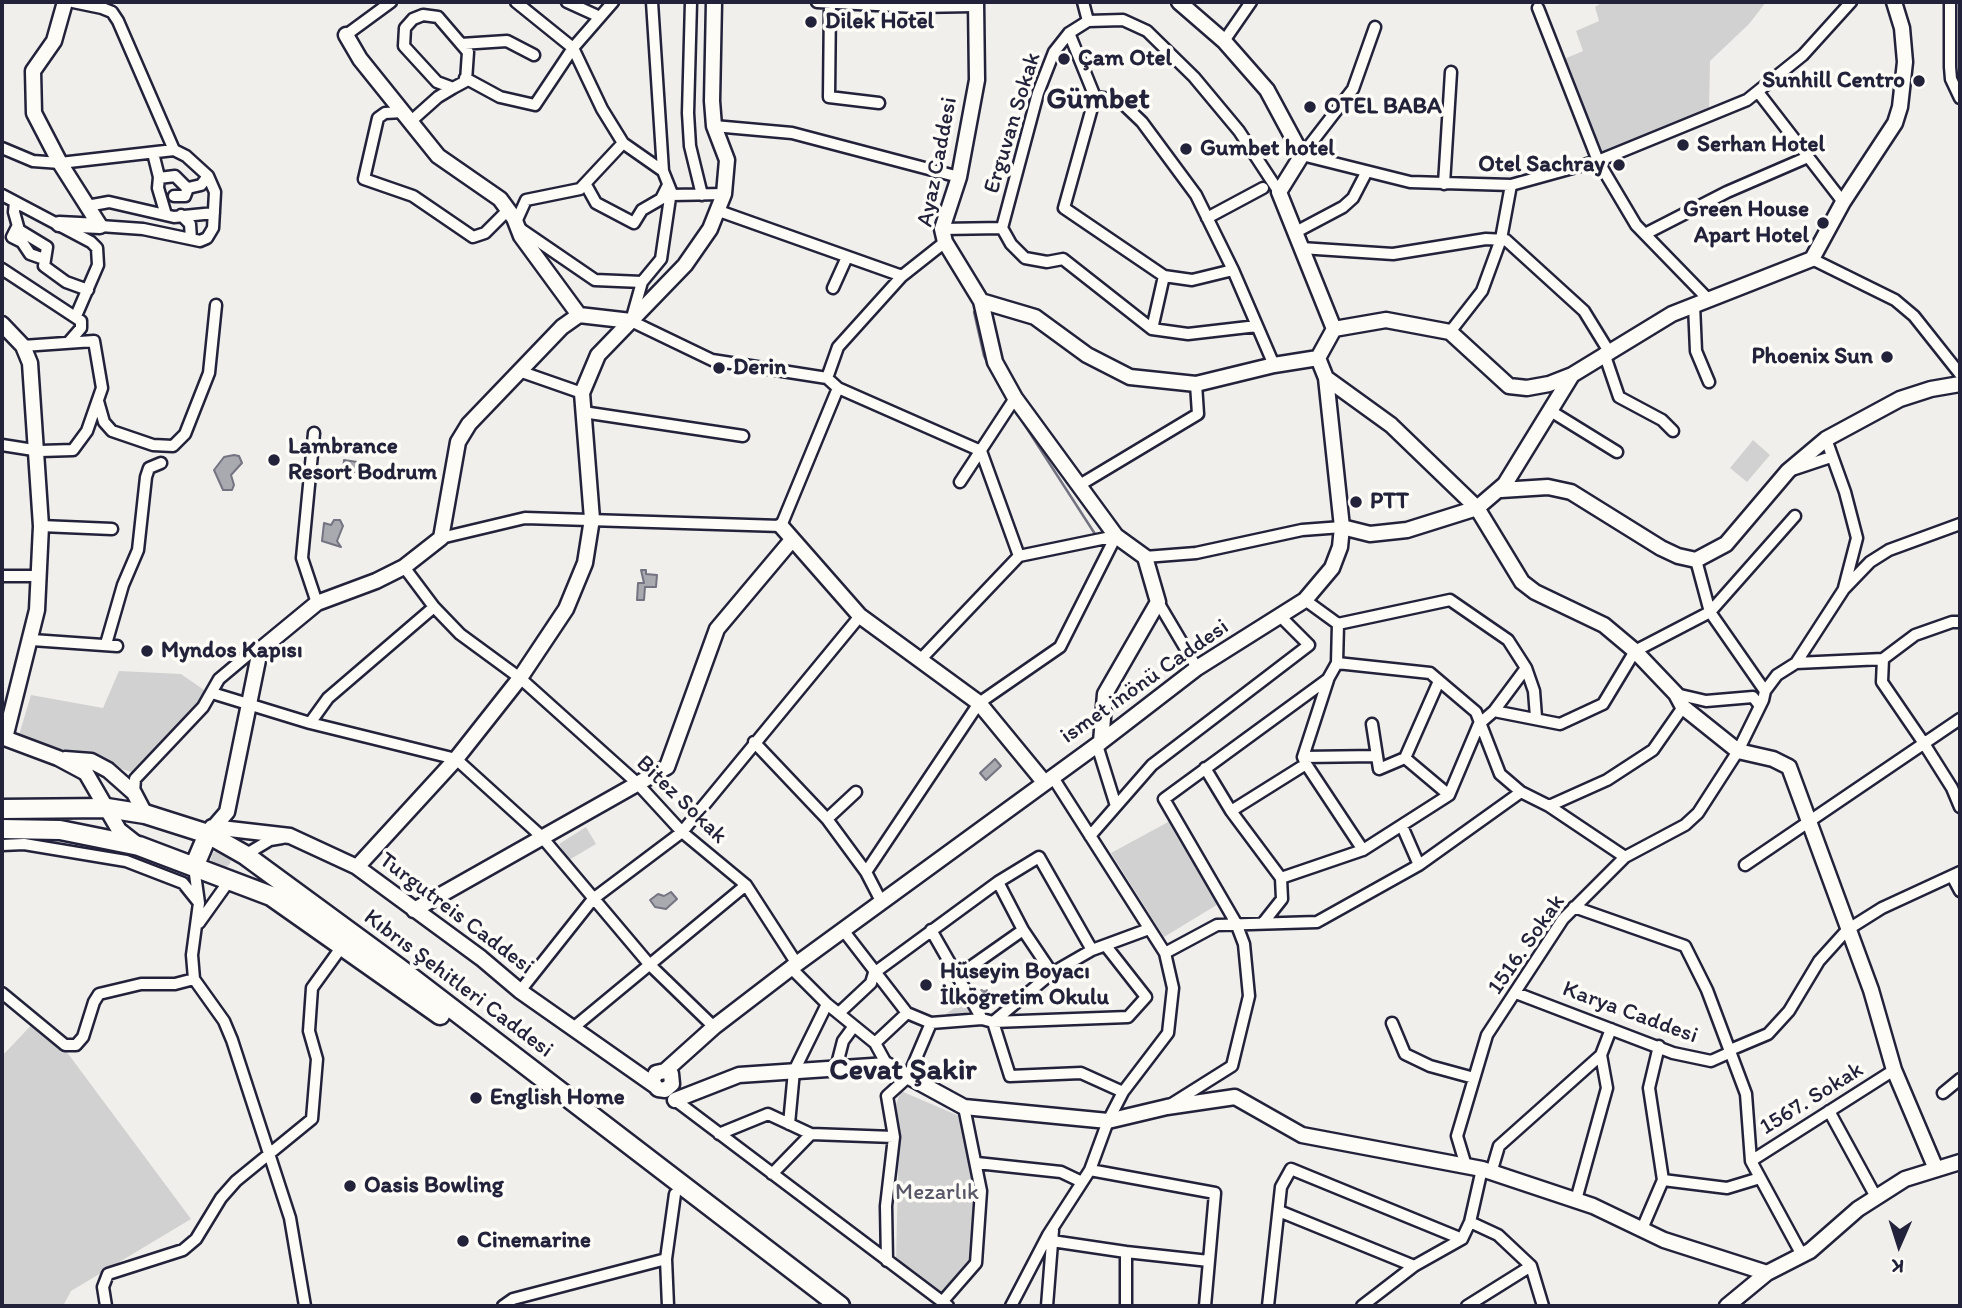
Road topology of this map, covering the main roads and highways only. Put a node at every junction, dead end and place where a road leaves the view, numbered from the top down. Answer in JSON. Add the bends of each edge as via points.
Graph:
{"nodes":[{"id":1,"x":2,"y":809,"type":"edge"},
{"id":2,"x":2,"y":829,"type":"edge"},
{"id":3,"x":210,"y":831,"type":"junction"},
{"id":4,"x":245,"y":855,"type":"junction"},
{"id":5,"x":194,"y":867,"type":"junction"},
{"id":6,"x":229,"y":881,"type":"junction"},
{"id":7,"x":821,"y":1306,"type":"edge"},
{"id":8,"x":840,"y":1306,"type":"edge"}],
"edges":[{"from":1,"to":3,"type":"highway","name":"Kıbrıs Şehitleri Caddesi","via":[[107,808]]},
{"from":2,"to":5,"type":"highway","name":"Kıbrıs Şehitleri Caddesi","via":[[91,834]]},
{"from":3,"to":4,"type":"highway","name":"Kıbrıs Şehitleri Caddesi"},
{"from":3,"to":5,"type":"highway"},
{"from":4,"to":6,"type":"highway"},
{"from":4,"to":8,"type":"highway","name":"Kıbrıs Şehitleri Caddesi"},
{"from":5,"to":6,"type":"highway","name":"Kıbrıs Şehitleri Caddesi"},
{"from":6,"to":7,"type":"highway","name":"Kıbrıs Şehitleri Caddesi","via":[[271,896],[344,945]]}]}
